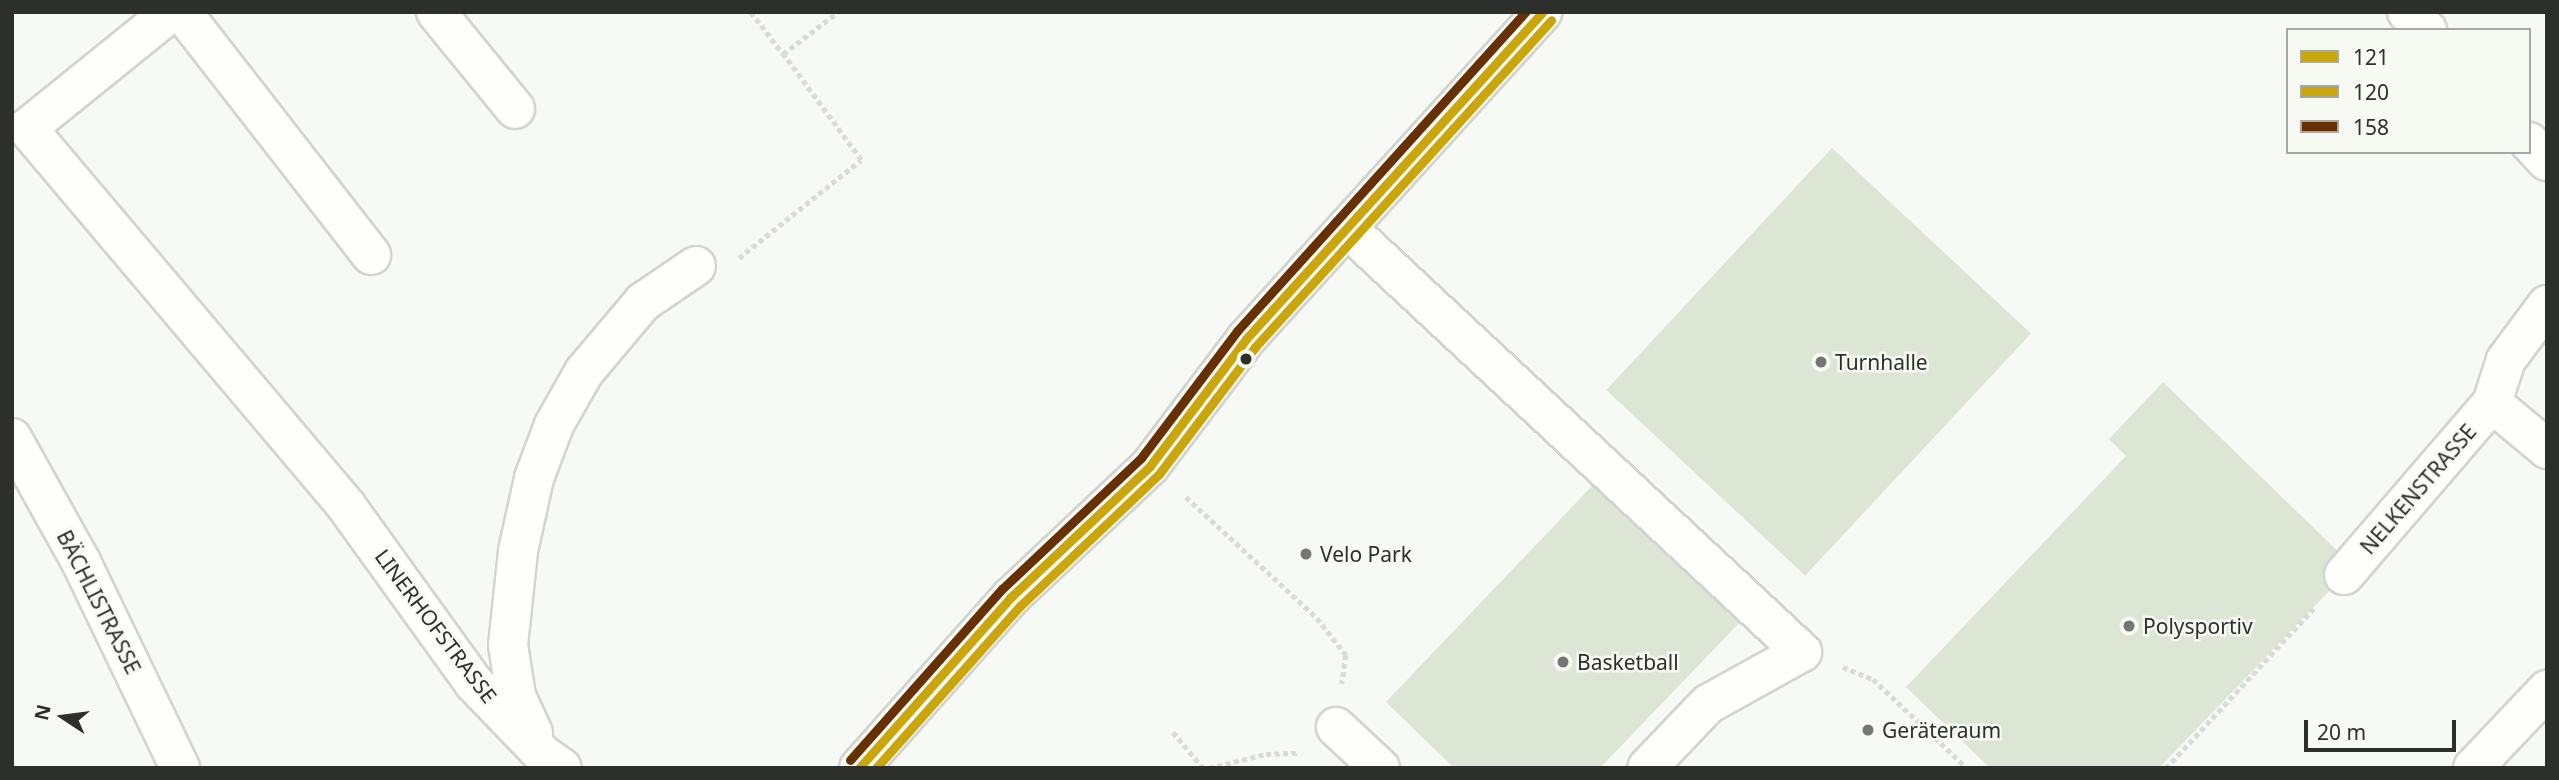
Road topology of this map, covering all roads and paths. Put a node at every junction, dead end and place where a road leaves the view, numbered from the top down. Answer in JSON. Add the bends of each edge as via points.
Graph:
{"nodes":[{"id":1,"x":171,"y":12,"type":"edge"},
{"id":2,"x":183,"y":12,"type":"edge"},
{"id":3,"x":436,"y":12,"type":"edge"},
{"id":4,"x":751,"y":12,"type":"edge"},
{"id":5,"x":838,"y":12,"type":"edge"},
{"id":6,"x":1542,"y":12,"type":"edge"},
{"id":7,"x":2407,"y":12,"type":"edge"},
{"id":8,"x":2425,"y":28,"type":"edge"},
{"id":9,"x":783,"y":54,"type":"junction"},
{"id":10,"x":515,"y":108,"type":"dead end"},
{"id":11,"x":2531,"y":144,"type":"edge"},
{"id":12,"x":2547,"y":161,"type":"edge"},
{"id":13,"x":1347,"y":228,"type":"junction"},
{"id":14,"x":371,"y":255,"type":"dead end"},
{"id":15,"x":696,"y":266,"type":"joint"},
{"id":16,"x":2547,"y":305,"type":"edge"},
{"id":17,"x":2492,"y":403,"type":"junction"},
{"id":18,"x":12,"y":438,"type":"edge"},
{"id":19,"x":2547,"y":449,"type":"edge"},
{"id":20,"x":1186,"y":497,"type":"dead end"},
{"id":21,"x":2344,"y":575,"type":"joint"},
{"id":22,"x":1802,"y":652,"type":"junction"},
{"id":23,"x":2547,"y":690,"type":"edge"},
{"id":24,"x":1336,"y":727,"type":"junction"},
{"id":25,"x":1173,"y":732,"type":"dead end"},
{"id":26,"x":545,"y":763,"type":"edge"},
{"id":27,"x":180,"y":768,"type":"edge"},
{"id":28,"x":859,"y":768,"type":"edge"},
{"id":29,"x":1203,"y":768,"type":"edge"},
{"id":30,"x":1209,"y":768,"type":"edge"},
{"id":31,"x":1381,"y":768,"type":"edge"},
{"id":32,"x":1647,"y":768,"type":"edge"},
{"id":33,"x":1967,"y":768,"type":"edge"},
{"id":34,"x":2166,"y":768,"type":"edge"},
{"id":35,"x":2473,"y":768,"type":"edge"}],
"edges":[{"from":1,"to":26,"type":"street","name":"LINERHOFSTRASSE","via":[[27,128],[347,507],[473,682]]},
{"from":2,"to":14,"type":"street"},
{"from":3,"to":10,"type":"street"},
{"from":4,"to":9,"type":"path"},
{"from":5,"to":9,"type":"path"},
{"from":6,"to":13,"type":"street"},
{"from":7,"to":8,"type":"street"},
{"from":9,"to":15,"type":"path","via":[[861,160],[724,271]]},
{"from":11,"to":12,"type":"street"},
{"from":13,"to":22,"type":"street"},
{"from":13,"to":28,"type":"street","via":[[1246,339],[1150,466],[1011,597]]},
{"from":15,"to":26,"type":"street","via":[[643,302],[584,372],[554,425],[534,478],[518,551],[508,645],[516,696]]},
{"from":16,"to":17,"type":"street","name":"NELKENSTRASSE","via":[[2506,360]]},
{"from":17,"to":19,"type":"street","name":"NELKENSTRASSE"},
{"from":17,"to":21,"type":"street","name":"NELKENSTRASSE"},
{"from":18,"to":27,"type":"street","name":"BÄCHLISTRASSE","via":[[82,564]]},
{"from":20,"to":24,"type":"path","via":[[1317,618],[1346,655]]},
{"from":21,"to":34,"type":"path"},
{"from":22,"to":32,"type":"street","via":[[1708,704]]},
{"from":22,"to":33,"type":"path","via":[[1873,679]]},
{"from":23,"to":35,"type":"street"},
{"from":24,"to":30,"type":"path","via":[[1304,752],[1266,754]]},
{"from":24,"to":31,"type":"street"},
{"from":25,"to":29,"type":"path"}]}
